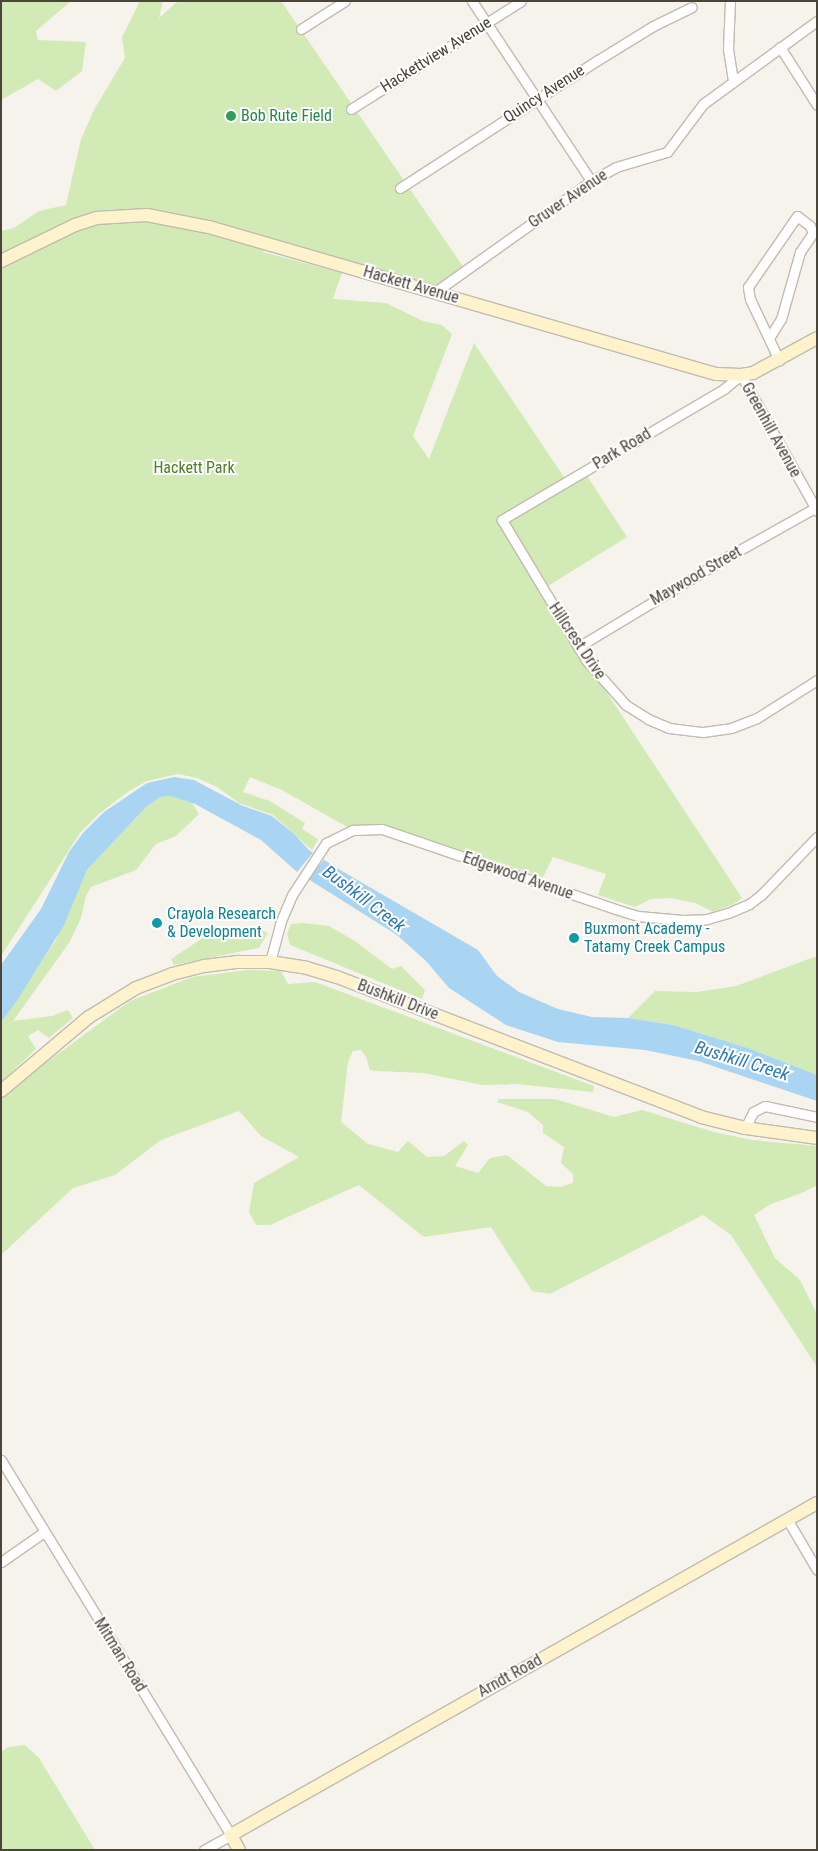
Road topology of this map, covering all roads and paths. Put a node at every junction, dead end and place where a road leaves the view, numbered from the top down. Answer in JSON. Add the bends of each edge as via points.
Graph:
{"nodes":[{"id":1,"x":345,"y":1,"type":"edge"},
{"id":2,"x":472,"y":1,"type":"edge"},
{"id":3,"x":521,"y":1,"type":"edge"},
{"id":4,"x":730,"y":1,"type":"edge"},
{"id":5,"x":692,"y":7,"type":"dead end"},
{"id":6,"x":817,"y":21,"type":"edge"},
{"id":7,"x":486,"y":23,"type":"junction"},
{"id":8,"x":301,"y":29,"type":"dead end"},
{"id":9,"x":780,"y":47,"type":"junction"},
{"id":10,"x":733,"y":80,"type":"junction"},
{"id":11,"x":536,"y":100,"type":"junction"},
{"id":12,"x":817,"y":106,"type":"edge"},
{"id":13,"x":351,"y":109,"type":"dead end"},
{"id":14,"x":591,"y":180,"type":"junction"},
{"id":15,"x":400,"y":188,"type":"dead end"},
{"id":16,"x":1,"y":261,"type":"edge"},
{"id":17,"x":436,"y":292,"type":"junction"},
{"id":18,"x":769,"y":338,"type":"junction"},
{"id":19,"x":817,"y":338,"type":"edge"},
{"id":20,"x":779,"y":360,"type":"junction"},
{"id":21,"x":741,"y":375,"type":"junction"},
{"id":22,"x":816,"y":510,"type":"edge"},
{"id":23,"x":502,"y":520,"type":"joint"},
{"id":24,"x":578,"y":647,"type":"junction"},
{"id":25,"x":817,"y":680,"type":"edge"},
{"id":26,"x":817,"y":837,"type":"edge"},
{"id":27,"x":270,"y":962,"type":"junction"},
{"id":28,"x":1,"y":1091,"type":"edge"},
{"id":29,"x":817,"y":1117,"type":"edge"},
{"id":30,"x":745,"y":1128,"type":"junction"},
{"id":31,"x":817,"y":1138,"type":"edge"},
{"id":32,"x":1,"y":1460,"type":"edge"},
{"id":33,"x":817,"y":1503,"type":"edge"},
{"id":34,"x":788,"y":1519,"type":"junction"},
{"id":35,"x":44,"y":1532,"type":"junction"},
{"id":36,"x":1,"y":1562,"type":"edge"},
{"id":37,"x":817,"y":1570,"type":"edge"},
{"id":38,"x":231,"y":1835,"type":"junction"},
{"id":39,"x":204,"y":1850,"type":"edge"},
{"id":40,"x":240,"y":1850,"type":"edge"}],
"edges":[{"from":1,"to":8,"type":"street"},
{"from":2,"to":7,"type":"street"},
{"from":3,"to":7,"type":"street","name":"Hackettview Avenue"},
{"from":4,"to":10,"type":"street","via":[[728,49]]},
{"from":5,"to":11,"type":"street","name":"Quincy Avenue","via":[[653,26]]},
{"from":6,"to":9,"type":"street","name":"Gruver Avenue"},
{"from":7,"to":11,"type":"street"},
{"from":7,"to":13,"type":"street","name":"Hackettview Avenue"},
{"from":9,"to":10,"type":"street","name":"Gruver Avenue"},
{"from":9,"to":12,"type":"street"},
{"from":10,"to":14,"type":"street","name":"Gruver Avenue","via":[[703,104],[666,152],[616,167]]},
{"from":11,"to":14,"type":"street"},
{"from":11,"to":15,"type":"street","name":"Quincy Avenue"},
{"from":14,"to":17,"type":"street","name":"Gruver Avenue"},
{"from":16,"to":17,"type":"main road","name":"Hackett Avenue","via":[[96,218],[147,215],[209,227]]},
{"from":17,"to":21,"type":"main road","name":"Hackett Avenue","via":[[716,374]]},
{"from":18,"to":18,"type":"street","via":[[748,287],[794,218],[802,218],[813,233],[800,252],[780,319]]},
{"from":18,"to":20,"type":"street"},
{"from":19,"to":20,"type":"main road","name":"Hackett Avenue"},
{"from":20,"to":21,"type":"main road","name":"Hackett Avenue"},
{"from":21,"to":22,"type":"street","name":"Greenhill Avenue"},
{"from":21,"to":23,"type":"street","name":"Park Road","via":[[724,389]]},
{"from":22,"to":24,"type":"street","name":"Maywood Street","via":[[714,565]]},
{"from":23,"to":24,"type":"street","name":"Hillcrest Drive"},
{"from":24,"to":25,"type":"street","name":"Hillcrest Drive","via":[[600,678],[626,705],[669,728],[703,732],[731,728],[757,718]]},
{"from":26,"to":27,"type":"street","name":"Edgewood Avenue","via":[[749,904],[728,914],[684,920],[638,916],[382,829],[353,830],[326,843],[300,884],[284,912]]},
{"from":27,"to":28,"type":"main road","name":"Bushkill Drive","via":[[204,966],[136,988],[89,1017]]},
{"from":27,"to":30,"type":"main road","name":"Bushkill Drive","via":[[337,977],[671,1106]]},
{"from":29,"to":30,"type":"street","via":[[765,1106],[753,1112]]},
{"from":30,"to":31,"type":"main road","name":"Bushkill Drive"},
{"from":32,"to":35,"type":"street","name":"Mitman Road"},
{"from":33,"to":34,"type":"main road","name":"Arndt Road"},
{"from":34,"to":37,"type":"street"},
{"from":34,"to":38,"type":"main road","name":"Arndt Road"},
{"from":35,"to":36,"type":"street"},
{"from":35,"to":38,"type":"street","name":"Mitman Road"},
{"from":38,"to":39,"type":"street","name":"Arndt Road"},
{"from":38,"to":40,"type":"main road","name":"Mitman Road"}]}
